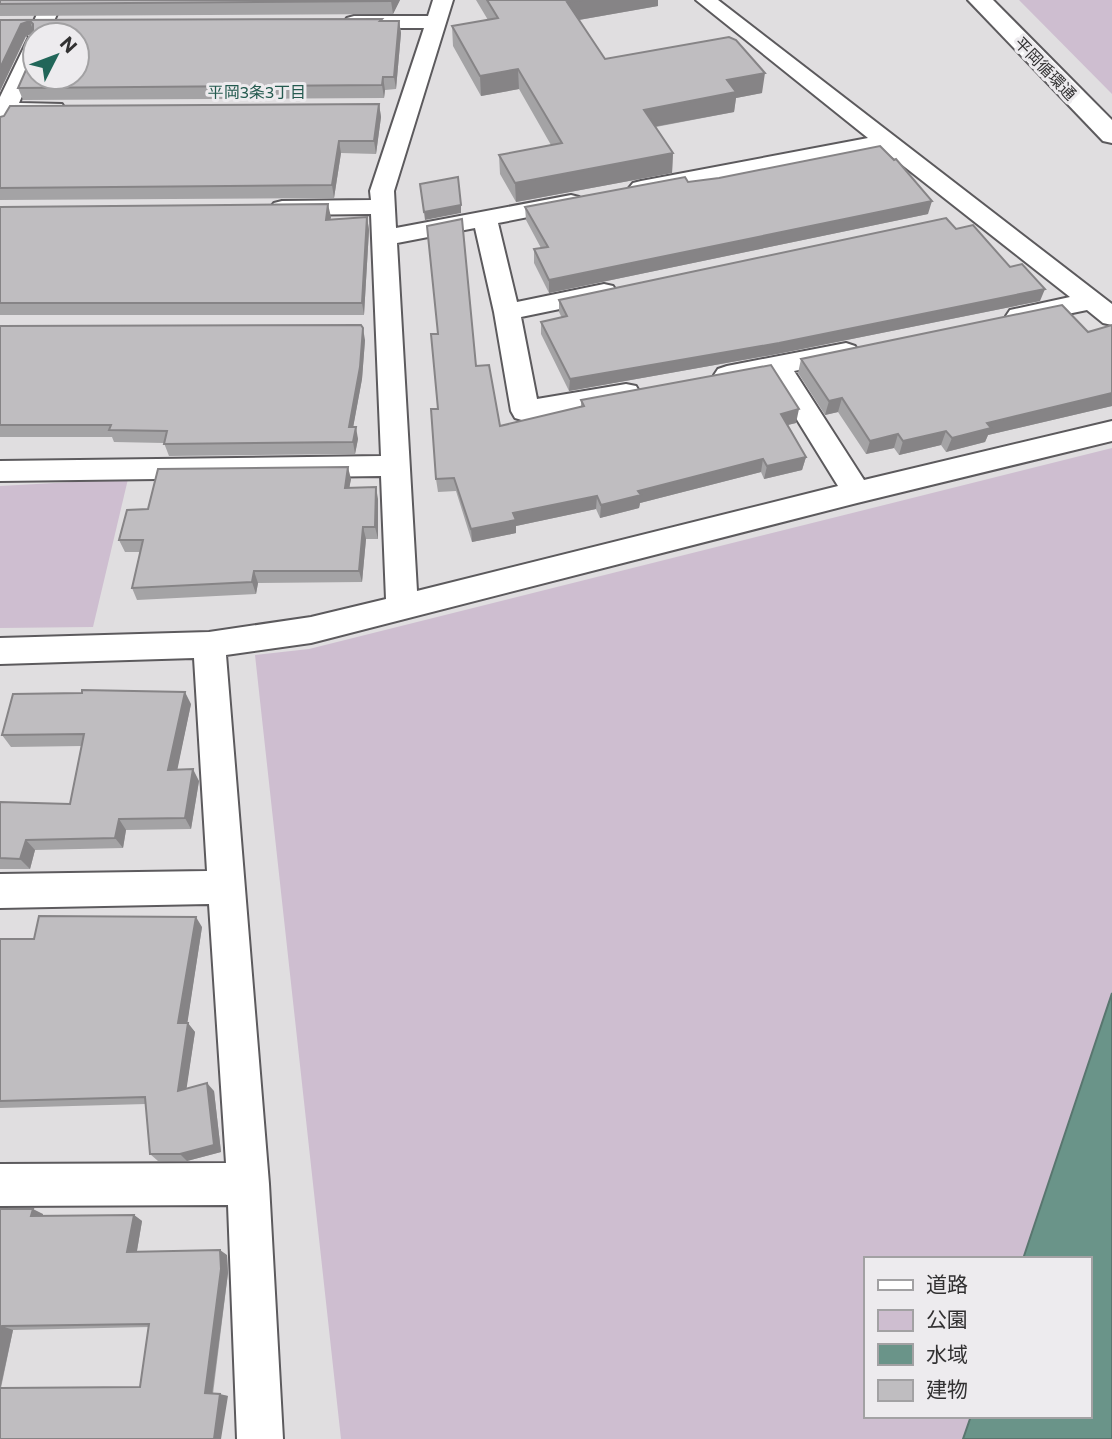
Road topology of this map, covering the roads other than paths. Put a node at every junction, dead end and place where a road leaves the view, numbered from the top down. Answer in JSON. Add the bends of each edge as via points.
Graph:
{"nodes":[{"id":1,"x":53,"y":0,"type":"edge"},
{"id":2,"x":706,"y":0,"type":"edge"},
{"id":3,"x":980,"y":0,"type":"edge"},
{"id":4,"x":439,"y":11,"type":"edge"},
{"id":5,"x":41,"y":21,"type":"edge"},
{"id":6,"x":327,"y":22,"type":"edge"},
{"id":7,"x":21,"y":66,"type":"edge"},
{"id":8,"x":380,"y":107,"type":"edge"},
{"id":9,"x":408,"y":107,"type":"junction"},
{"id":10,"x":75,"y":109,"type":"edge"},
{"id":11,"x":2,"y":114,"type":"edge"},
{"id":12,"x":1112,"y":135,"type":"edge"},
{"id":13,"x":887,"y":141,"type":"junction"},
{"id":14,"x":619,"y":193,"type":"edge"},
{"id":15,"x":593,"y":198,"type":"edge"},
{"id":16,"x":382,"y":207,"type":"junction"},
{"id":17,"x":260,"y":208,"type":"edge"},
{"id":18,"x":980,"y":213,"type":"junction"},
{"id":19,"x":485,"y":219,"type":"junction"},
{"id":20,"x":953,"y":219,"type":"dead end"},
{"id":21,"x":385,"y":238,"type":"junction"},
{"id":22,"x":629,"y":286,"type":"edge"},
{"id":23,"x":1091,"y":301,"type":"junction"},
{"id":24,"x":507,"y":312,"type":"junction"},
{"id":25,"x":1112,"y":317,"type":"edge"},
{"id":26,"x":995,"y":321,"type":"edge"},
{"id":27,"x":362,"y":326,"type":"edge"},
{"id":28,"x":390,"y":326,"type":"junction"},
{"id":29,"x":873,"y":346,"type":"edge"},
{"id":30,"x":777,"y":366,"type":"junction"},
{"id":31,"x":698,"y":380,"type":"edge"},
{"id":32,"x":645,"y":390,"type":"edge"},
{"id":33,"x":1112,"y":431,"type":"edge"},
{"id":34,"x":397,"y":466,"type":"junction"},
{"id":35,"x":0,"y":471,"type":"edge"},
{"id":36,"x":857,"y":492,"type":"junction"},
{"id":37,"x":402,"y":605,"type":"junction"},
{"id":38,"x":209,"y":645,"type":"junction"},
{"id":39,"x":0,"y":651,"type":"edge"},
{"id":40,"x":225,"y":887,"type":"junction"},
{"id":41,"x":0,"y":891,"type":"edge"},
{"id":42,"x":248,"y":1184,"type":"junction"},
{"id":43,"x":0,"y":1185,"type":"edge"},
{"id":44,"x":260,"y":1439,"type":"edge"}],
"edges":[{"from":1,"to":5,"type":"street"},
{"from":2,"to":13,"type":"street"},
{"from":3,"to":12,"type":"street","name":"平岡循環通"},
{"from":4,"to":6,"type":"street"},
{"from":4,"to":9,"type":"street"},
{"from":7,"to":11,"type":"street"},
{"from":8,"to":9,"type":"street"},
{"from":9,"to":16,"type":"street","via":[[382,191]]},
{"from":10,"to":11,"type":"street"},
{"from":13,"to":14,"type":"street"},
{"from":13,"to":18,"type":"street"},
{"from":15,"to":19,"type":"street"},
{"from":16,"to":17,"type":"street"},
{"from":16,"to":21,"type":"street"},
{"from":18,"to":20,"type":"street"},
{"from":18,"to":23,"type":"street"},
{"from":19,"to":21,"type":"street"},
{"from":19,"to":24,"type":"street"},
{"from":21,"to":28,"type":"street"},
{"from":22,"to":24,"type":"street"},
{"from":23,"to":25,"type":"street"},
{"from":23,"to":26,"type":"street"},
{"from":24,"to":32,"type":"street","via":[[525,411]]},
{"from":27,"to":28,"type":"street"},
{"from":28,"to":34,"type":"street"},
{"from":29,"to":30,"type":"street"},
{"from":30,"to":31,"type":"street"},
{"from":30,"to":36,"type":"street"},
{"from":33,"to":36,"type":"street"},
{"from":34,"to":35,"type":"street"},
{"from":34,"to":37,"type":"street"},
{"from":36,"to":37,"type":"street"},
{"from":37,"to":38,"type":"street","via":[[311,630]]},
{"from":38,"to":39,"type":"street"},
{"from":38,"to":40,"type":"street"},
{"from":40,"to":41,"type":"street"},
{"from":40,"to":42,"type":"street"},
{"from":42,"to":43,"type":"street"},
{"from":42,"to":44,"type":"street"}]}
